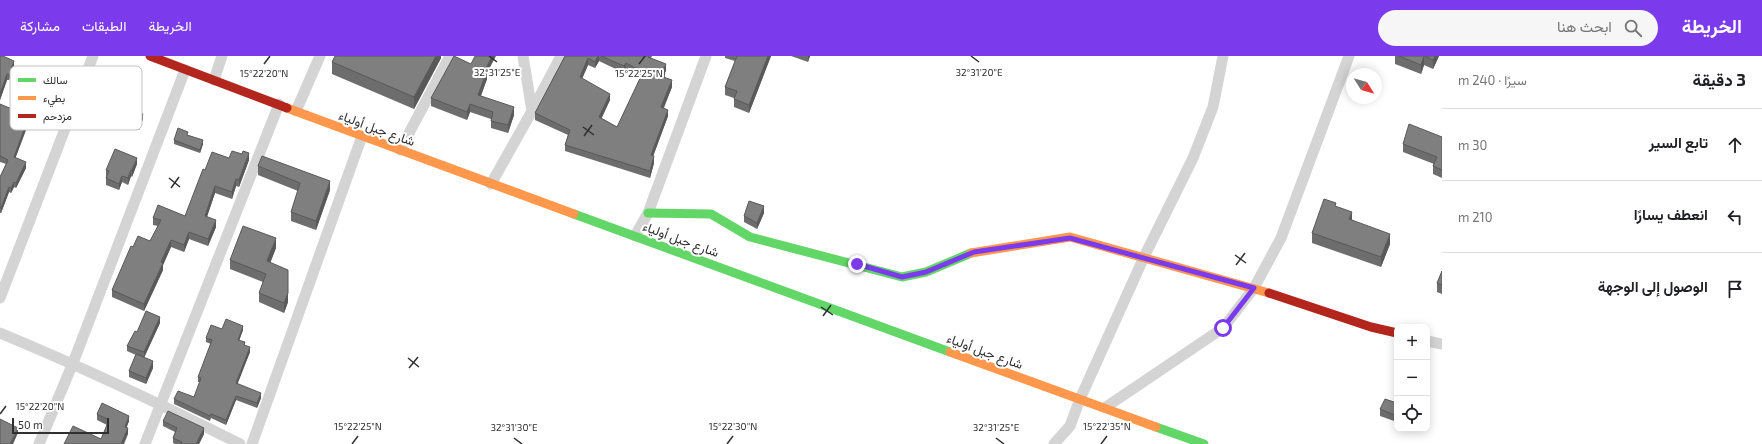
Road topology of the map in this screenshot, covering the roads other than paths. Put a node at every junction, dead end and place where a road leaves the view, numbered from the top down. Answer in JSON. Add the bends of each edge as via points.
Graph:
{"nodes":[{"id":1,"x":93,"y":56,"type":"edge"},
{"id":2,"x":150,"y":56,"type":"edge"},
{"id":3,"x":222,"y":56,"type":"edge"},
{"id":4,"x":320,"y":56,"type":"edge"},
{"id":5,"x":450,"y":56,"type":"edge"},
{"id":6,"x":523,"y":56,"type":"edge"},
{"id":7,"x":561,"y":56,"type":"edge"},
{"id":8,"x":706,"y":56,"type":"edge"},
{"id":9,"x":1223,"y":56,"type":"edge"},
{"id":10,"x":1349,"y":56,"type":"edge"},
{"id":11,"x":89,"y":66,"type":"edge"},
{"id":12,"x":186,"y":70,"type":"junction"},
{"id":13,"x":214,"y":80,"type":"junction"},
{"id":14,"x":279,"y":104,"type":"junction"},
{"id":15,"x":296,"y":111,"type":"junction"},
{"id":16,"x":532,"y":112,"type":"junction"},
{"id":17,"x":65,"y":130,"type":"edge"},
{"id":18,"x":362,"y":136,"type":"junction"},
{"id":19,"x":400,"y":150,"type":"junction"},
{"id":20,"x":491,"y":184,"type":"junction"},
{"id":21,"x":648,"y":213,"type":"junction"},
{"id":22,"x":635,"y":236,"type":"junction"},
{"id":23,"x":1144,"y":257,"type":"junction"},
{"id":24,"x":1254,"y":288,"type":"junction"},
{"id":25,"x":0,"y":298,"type":"edge"},
{"id":26,"x":1394,"y":332,"type":"edge"},
{"id":27,"x":0,"y":333,"type":"edge"},
{"id":28,"x":1430,"y":342,"type":"edge"},
{"id":29,"x":1442,"y":344,"type":"edge"},
{"id":30,"x":73,"y":363,"type":"junction"},
{"id":31,"x":1080,"y":399,"type":"junction"},
{"id":32,"x":162,"y":404,"type":"junction"},
{"id":33,"x":1106,"y":407,"type":"junction"},
{"id":34,"x":39,"y":444,"type":"edge"},
{"id":35,"x":145,"y":444,"type":"edge"},
{"id":36,"x":240,"y":444,"type":"edge"},
{"id":37,"x":252,"y":444,"type":"edge"},
{"id":38,"x":1054,"y":444,"type":"edge"},
{"id":39,"x":1204,"y":444,"type":"edge"}],
"edges":[{"from":1,"to":11,"type":"street"},
{"from":2,"to":12,"type":"main road","name":"شارع جبل أولياء"},
{"from":3,"to":13,"type":"street"},
{"from":4,"to":15,"type":"street"},
{"from":5,"to":19,"type":"street"},
{"from":6,"to":16,"type":"street"},
{"from":7,"to":16,"type":"street"},
{"from":8,"to":21,"type":"street"},
{"from":9,"to":23,"type":"street","via":[[1210,114],[1193,158]]},
{"from":10,"to":24,"type":"street","via":[[1281,238]]},
{"from":12,"to":13,"type":"main road","name":"شارع جبل أولياء"},
{"from":12,"to":30,"type":"street"},
{"from":13,"to":14,"type":"main road","name":"شارع جبل أولياء"},
{"from":14,"to":15,"type":"main road","name":"شارع جبل أولياء"},
{"from":14,"to":32,"type":"street"},
{"from":15,"to":18,"type":"main road","name":"شارع جبل أولياء"},
{"from":16,"to":20,"type":"street"},
{"from":17,"to":25,"type":"street"},
{"from":18,"to":19,"type":"main road","name":"شارع جبل أولياء"},
{"from":18,"to":37,"type":"street"},
{"from":19,"to":20,"type":"main road","name":"شارع جبل أولياء"},
{"from":20,"to":22,"type":"main road","name":"شارع جبل أولياء"},
{"from":21,"to":22,"type":"street"},
{"from":21,"to":23,"type":"main road","via":[[711,214],[750,237],[902,277],[926,272],[974,252],[1070,238]]},
{"from":22,"to":31,"type":"main road","name":"شارع جبل أولياء"},
{"from":23,"to":24,"type":"main road"},
{"from":23,"to":31,"type":"street"},
{"from":24,"to":26,"type":"main road","via":[[1370,327]]},
{"from":24,"to":33,"type":"street","via":[[1223,328]]},
{"from":27,"to":30,"type":"street"},
{"from":28,"to":29,"type":"street"},
{"from":30,"to":32,"type":"street"},
{"from":30,"to":34,"type":"street"},
{"from":31,"to":33,"type":"main road","name":"شارع جبل أولياء"},
{"from":31,"to":38,"type":"street","via":[[1070,426]]},
{"from":32,"to":35,"type":"street"},
{"from":32,"to":36,"type":"street"},
{"from":33,"to":39,"type":"main road","name":"شارع جبل أولياء"}]}
